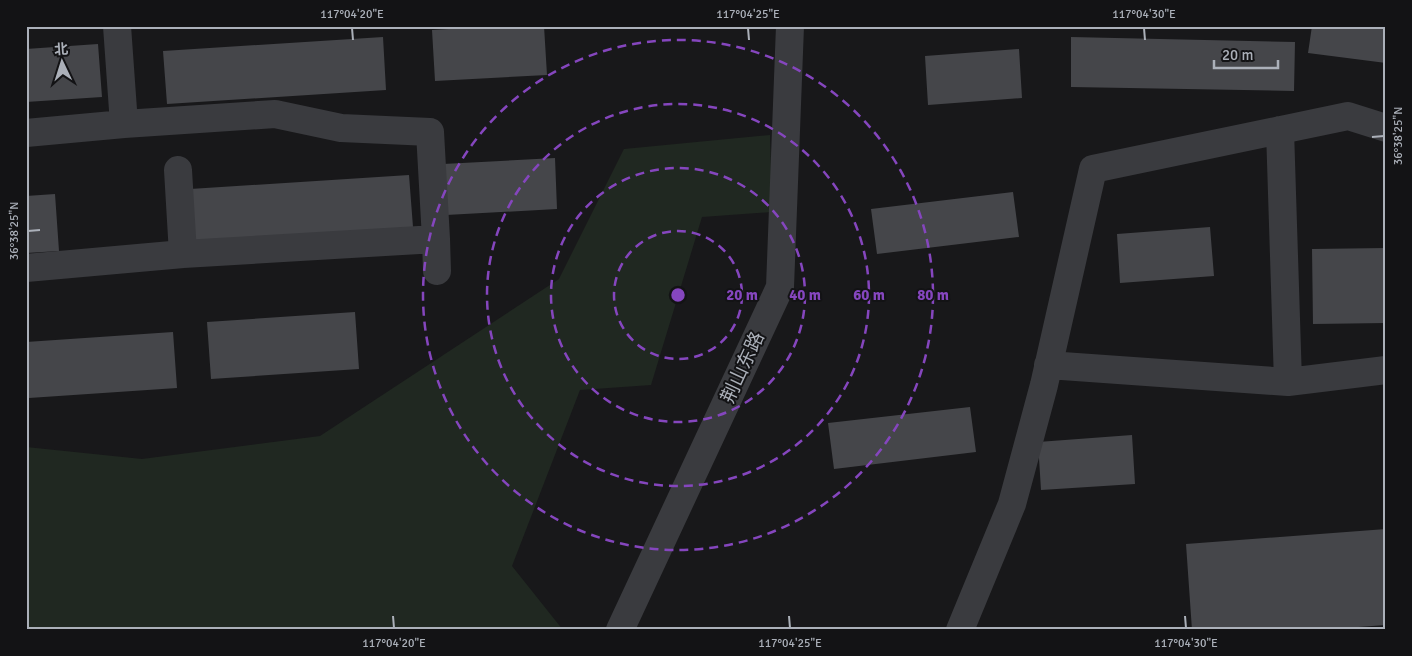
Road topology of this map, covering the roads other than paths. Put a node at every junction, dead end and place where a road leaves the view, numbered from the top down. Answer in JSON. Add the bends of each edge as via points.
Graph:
{"nodes":[{"id":1,"x":117,"y":26,"type":"edge"},
{"id":2,"x":790,"y":26,"type":"edge"},
{"id":3,"x":124,"y":124,"type":"junction"},
{"id":4,"x":1386,"y":128,"type":"edge"},
{"id":5,"x":1280,"y":130,"type":"junction"},
{"id":6,"x":26,"y":133,"type":"edge"},
{"id":7,"x":178,"y":170,"type":"dead end"},
{"id":8,"x":436,"y":239,"type":"junction"},
{"id":9,"x":183,"y":254,"type":"junction"},
{"id":10,"x":26,"y":268,"type":"edge"},
{"id":11,"x":437,"y":271,"type":"dead end"},
{"id":12,"x":1048,"y":365,"type":"junction"},
{"id":13,"x":1386,"y":370,"type":"edge"},
{"id":14,"x":1288,"y":382,"type":"junction"},
{"id":15,"x":620,"y":630,"type":"edge"},
{"id":16,"x":960,"y":630,"type":"edge"}],
"edges":[{"from":1,"to":3,"type":"street"},
{"from":2,"to":15,"type":"street","name":"荆山东路","via":[[780,287]]},
{"from":3,"to":6,"type":"street"},
{"from":3,"to":8,"type":"street","via":[[275,114],[341,128],[430,132]]},
{"from":4,"to":5,"type":"street","via":[[1348,116]]},
{"from":5,"to":12,"type":"street","via":[[1093,169]]},
{"from":5,"to":14,"type":"street"},
{"from":7,"to":9,"type":"street"},
{"from":8,"to":9,"type":"street"},
{"from":8,"to":11,"type":"street"},
{"from":9,"to":10,"type":"street"},
{"from":12,"to":14,"type":"street"},
{"from":12,"to":16,"type":"street","via":[[1012,504]]},
{"from":13,"to":14,"type":"street"}]}
